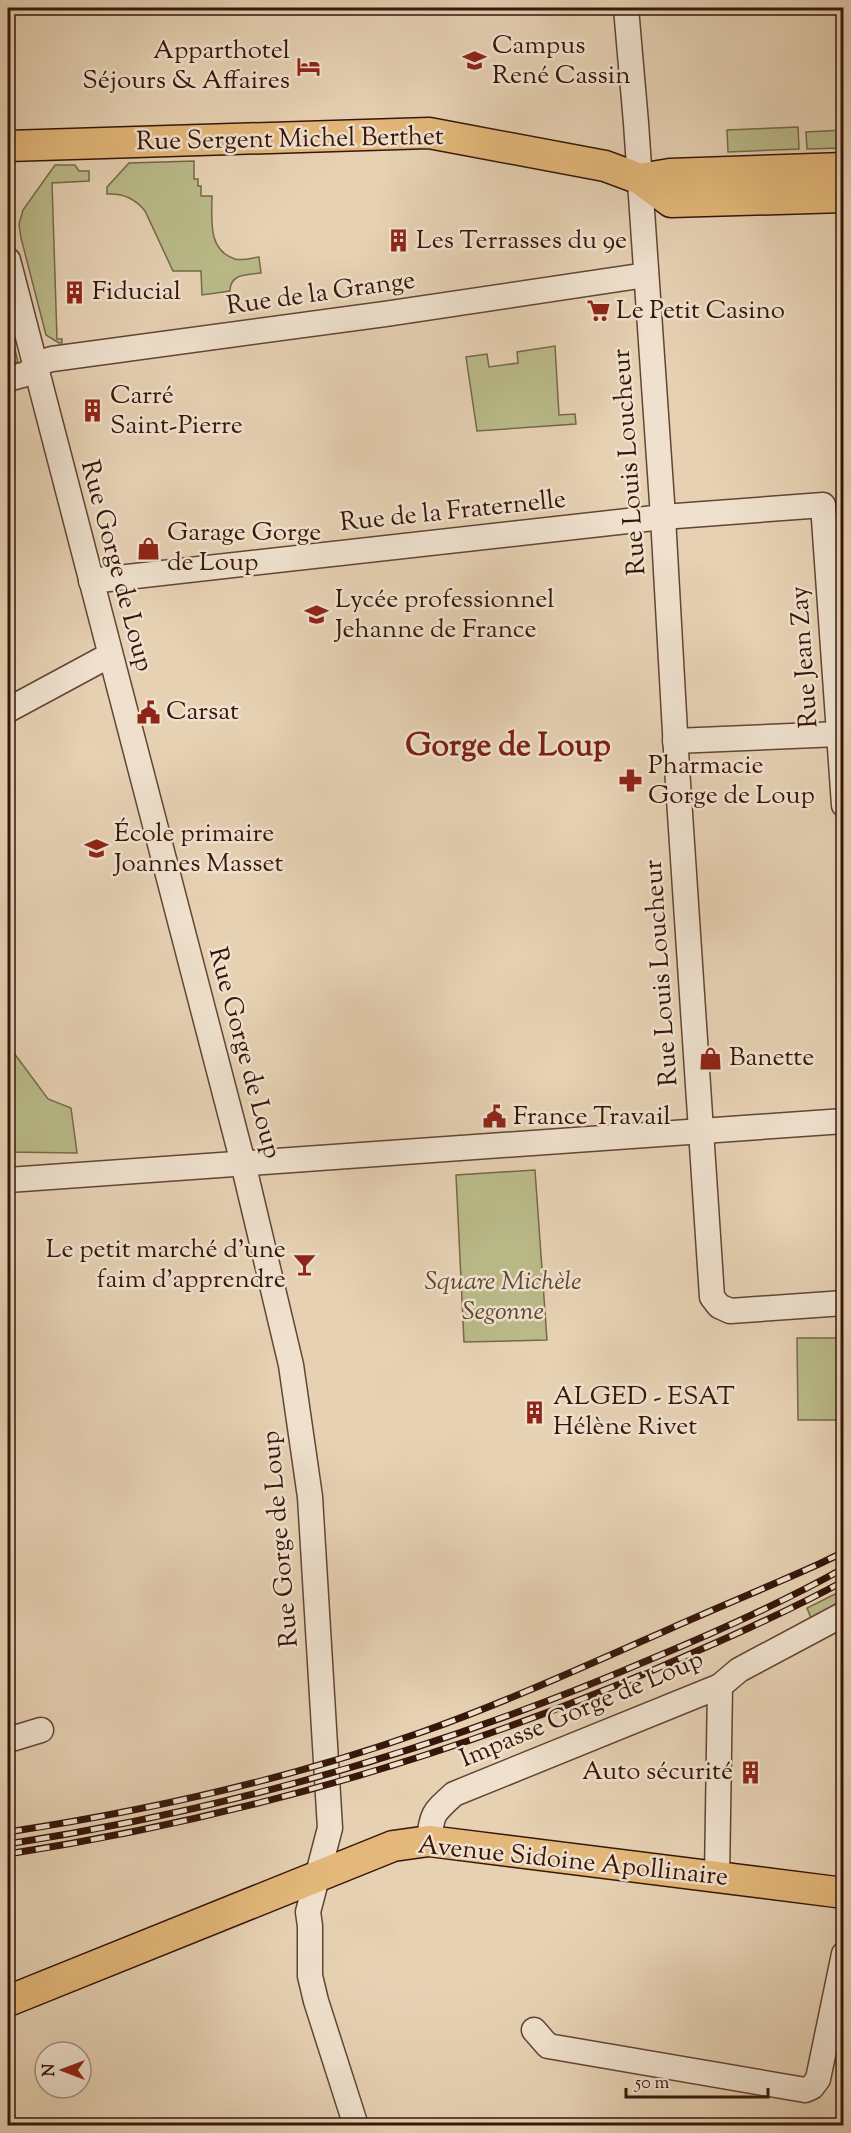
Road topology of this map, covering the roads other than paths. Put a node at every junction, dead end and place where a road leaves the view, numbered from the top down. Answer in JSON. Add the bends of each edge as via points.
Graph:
{"nodes":[{"id":1,"x":627,"y":13,"type":"edge"},
{"id":2,"x":8,"y":146,"type":"edge"},
{"id":3,"x":843,"y":168,"type":"edge"},
{"id":4,"x":640,"y":179,"type":"junction"},
{"id":5,"x":843,"y":197,"type":"edge"},
{"id":6,"x":8,"y":260,"type":"edge"},
{"id":7,"x":646,"y":275,"type":"junction"},
{"id":8,"x":35,"y":368,"type":"junction"},
{"id":9,"x":8,"y":379,"type":"edge"},
{"id":10,"x":823,"y":505,"type":"joint"},
{"id":11,"x":663,"y":517,"type":"junction"},
{"id":12,"x":90,"y":581,"type":"junction"},
{"id":13,"x":110,"y":655,"type":"junction"},
{"id":14,"x":8,"y":710,"type":"edge"},
{"id":15,"x":839,"y":734,"type":"junction"},
{"id":16,"x":675,"y":741,"type":"junction"},
{"id":17,"x":843,"y":805,"type":"edge"},
{"id":18,"x":843,"y":1121,"type":"edge"},
{"id":19,"x":700,"y":1130,"type":"junction"},
{"id":20,"x":243,"y":1163,"type":"junction"},
{"id":21,"x":8,"y":1180,"type":"edge"},
{"id":22,"x":843,"y":1303,"type":"edge"},
{"id":23,"x":843,"y":1614,"type":"edge"},
{"id":24,"x":720,"y":1686,"type":"junction"},
{"id":25,"x":41,"y":1730,"type":"dead end"},
{"id":26,"x":8,"y":1740,"type":"edge"},
{"id":27,"x":429,"y":1841,"type":"junction"},
{"id":28,"x":317,"y":1875,"type":"junction"},
{"id":29,"x":717,"y":1877,"type":"junction"},
{"id":30,"x":843,"y":1893,"type":"edge"},
{"id":31,"x":843,"y":1954,"type":"edge"},
{"id":32,"x":8,"y":2001,"type":"edge"},
{"id":33,"x":534,"y":2030,"type":"dead end"},
{"id":34,"x":356,"y":2126,"type":"edge"}],
"edges":[{"from":1,"to":4,"type":"street","name":"Rue Louis Loucheur"},
{"from":2,"to":4,"type":"main road","name":"Rue Sergent Michel Berthet","via":[[429,133],[605,166]]},
{"from":3,"to":4,"type":"main road","name":"Rue Sergent Michel Berthet","via":[[670,174]]},
{"from":4,"to":5,"type":"main road","name":"Rue Sergent Michel Berthet","via":[[671,202]]},
{"from":4,"to":7,"type":"street","name":"Rue Louis Loucheur"},
{"from":6,"to":8,"type":"street","name":"Rue Gorge de Loup"},
{"from":7,"to":8,"type":"street","name":"Rue de la Grange","via":[[45,360]]},
{"from":7,"to":11,"type":"street","name":"Rue Louis Loucheur"},
{"from":8,"to":9,"type":"street","name":"Rue de la Grange"},
{"from":8,"to":12,"type":"street","name":"Rue Gorge de Loup"},
{"from":10,"to":11,"type":"street","name":"Rue de la Fraternelle"},
{"from":10,"to":15,"type":"street","name":"Rue Jean Zay"},
{"from":11,"to":12,"type":"street","name":"Rue de la Fraternelle"},
{"from":11,"to":16,"type":"street","name":"Rue Louis Loucheur"},
{"from":12,"to":13,"type":"street","name":"Rue Gorge de Loup"},
{"from":13,"to":14,"type":"street"},
{"from":13,"to":20,"type":"street","name":"Rue Gorge de Loup"},
{"from":15,"to":16,"type":"street"},
{"from":15,"to":17,"type":"street","name":"Rue Jean Zay"},
{"from":16,"to":19,"type":"street","name":"Rue Louis Loucheur"},
{"from":18,"to":19,"type":"street"},
{"from":19,"to":20,"type":"street"},
{"from":19,"to":22,"type":"street","name":"Rue Louis Loucheur","via":[[712,1297],[719,1306],[730,1311]]},
{"from":20,"to":21,"type":"street"},
{"from":20,"to":28,"type":"street","name":"Rue Gorge de Loup","via":[[291,1365],[310,1497],[330,1828]]},
{"from":23,"to":24,"type":"street","name":"Impasse Gorge de Loup","via":[[739,1670]]},
{"from":24,"to":27,"type":"street","name":"Impasse Gorge de Loup","via":[[453,1794],[431,1817]]},
{"from":24,"to":29,"type":"street"},
{"from":25,"to":26,"type":"street"},
{"from":27,"to":28,"type":"main road","name":"Avenue Sidoine Apollinaire","via":[[393,1846]]},
{"from":27,"to":29,"type":"main road","name":"Avenue Sidoine Apollinaire"},
{"from":28,"to":32,"type":"main road","name":"Avenue Sidoine Apollinaire"},
{"from":28,"to":34,"type":"street","name":"Rue Gorge de Loup","via":[[308,1912],[310,1976]]},
{"from":29,"to":30,"type":"main road","name":"Avenue Sidoine Apollinaire"},
{"from":31,"to":33,"type":"street","via":[[818,2079],[806,2090],[548,2046]]}]}
